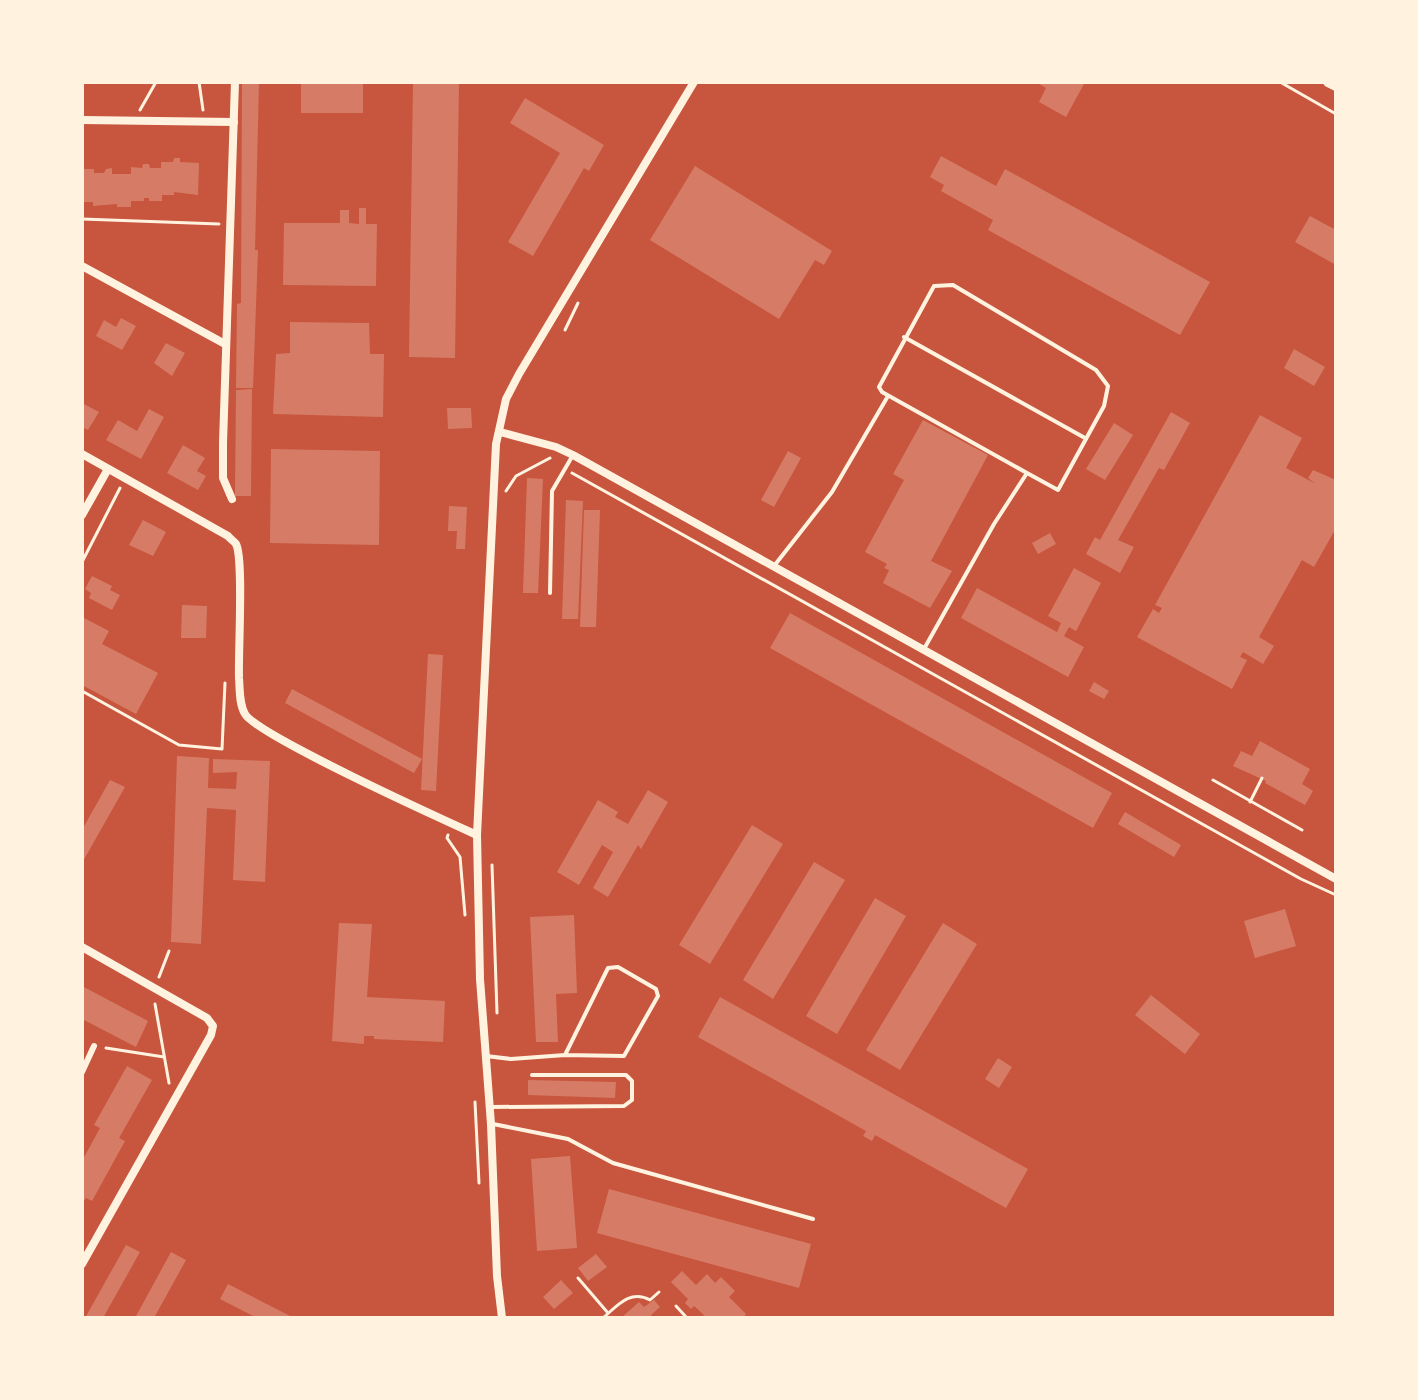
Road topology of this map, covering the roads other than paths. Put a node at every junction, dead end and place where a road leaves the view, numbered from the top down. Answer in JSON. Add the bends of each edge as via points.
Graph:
{"nodes":[{"id":1,"x":235,"y":82,"type":"edge"},
{"id":2,"x":694,"y":82,"type":"edge"},
{"id":3,"x":1328,"y":82,"type":"edge"},
{"id":4,"x":1336,"y":86,"type":"edge"},
{"id":5,"x":82,"y":120,"type":"edge"},
{"id":6,"x":234,"y":122,"type":"junction"},
{"id":7,"x":82,"y":266,"type":"edge"},
{"id":8,"x":904,"y":337,"type":"junction"},
{"id":9,"x":225,"y":344,"type":"junction"},
{"id":10,"x":888,"y":396,"type":"junction"},
{"id":11,"x":500,"y":432,"type":"junction"},
{"id":12,"x":1085,"y":438,"type":"junction"},
{"id":13,"x":82,"y":454,"type":"edge"},
{"id":14,"x":573,"y":455,"type":"junction"},
{"id":15,"x":108,"y":469,"type":"junction"},
{"id":16,"x":1027,"y":473,"type":"junction"},
{"id":17,"x":232,"y":499,"type":"dead end"},
{"id":18,"x":82,"y":515,"type":"edge"},
{"id":19,"x":774,"y":566,"type":"junction"},
{"id":20,"x":550,"y":593,"type":"dead end"},
{"id":21,"x":924,"y":649,"type":"junction"},
{"id":22,"x":477,"y":835,"type":"junction"},
{"id":23,"x":1336,"y":879,"type":"edge"},
{"id":24,"x":82,"y":947,"type":"edge"},
{"id":25,"x":94,"y":1046,"type":"road end"},
{"id":26,"x":565,"y":1055,"type":"junction"},
{"id":27,"x":486,"y":1056,"type":"junction"},
{"id":28,"x":82,"y":1072,"type":"edge"},
{"id":29,"x":532,"y":1075,"type":"dead end"},
{"id":30,"x":489,"y":1107,"type":"junction"},
{"id":31,"x":491,"y":1124,"type":"junction"},
{"id":32,"x":813,"y":1219,"type":"dead end"},
{"id":33,"x":82,"y":1264,"type":"edge"},
{"id":34,"x":502,"y":1318,"type":"edge"}],
"edges":[{"from":1,"to":6,"type":"street"},
{"from":2,"to":11,"type":"street","via":[[519,374],[506,399]]},
{"from":3,"to":4,"type":"street"},
{"from":5,"to":6,"type":"street"},
{"from":6,"to":9,"type":"street"},
{"from":7,"to":9,"type":"street"},
{"from":8,"to":10,"type":"lane","via":[[879,387]]},
{"from":8,"to":12,"type":"lane"},
{"from":8,"to":12,"type":"lane","via":[[930,289],[953,285],[1096,370],[1108,395]]},
{"from":9,"to":17,"type":"street","via":[[223,478]]},
{"from":10,"to":16,"type":"lane"},
{"from":10,"to":19,"type":"lane","via":[[832,492]]},
{"from":11,"to":14,"type":"street"},
{"from":11,"to":22,"type":"street"},
{"from":12,"to":16,"type":"lane","via":[[1058,490]]},
{"from":13,"to":15,"type":"street"},
{"from":14,"to":19,"type":"street"},
{"from":14,"to":20,"type":"lane","via":[[552,491]]},
{"from":15,"to":18,"type":"street"},
{"from":15,"to":22,"type":"street","via":[[237,545],[241,701],[249,720]]},
{"from":16,"to":21,"type":"lane"},
{"from":19,"to":21,"type":"street"},
{"from":21,"to":23,"type":"street"},
{"from":22,"to":27,"type":"street"},
{"from":24,"to":33,"type":"street","via":[[213,1026]]},
{"from":25,"to":28,"type":"street"},
{"from":26,"to":26,"type":"lane","via":[[608,968],[618,967],[656,989],[658,996],[624,1056]]},
{"from":26,"to":27,"type":"lane"},
{"from":27,"to":30,"type":"street"},
{"from":29,"to":30,"type":"lane","via":[[626,1075],[632,1081],[632,1100],[624,1106]]},
{"from":30,"to":31,"type":"street"},
{"from":31,"to":32,"type":"lane","via":[[568,1139],[613,1163]]},
{"from":31,"to":34,"type":"street"}]}
